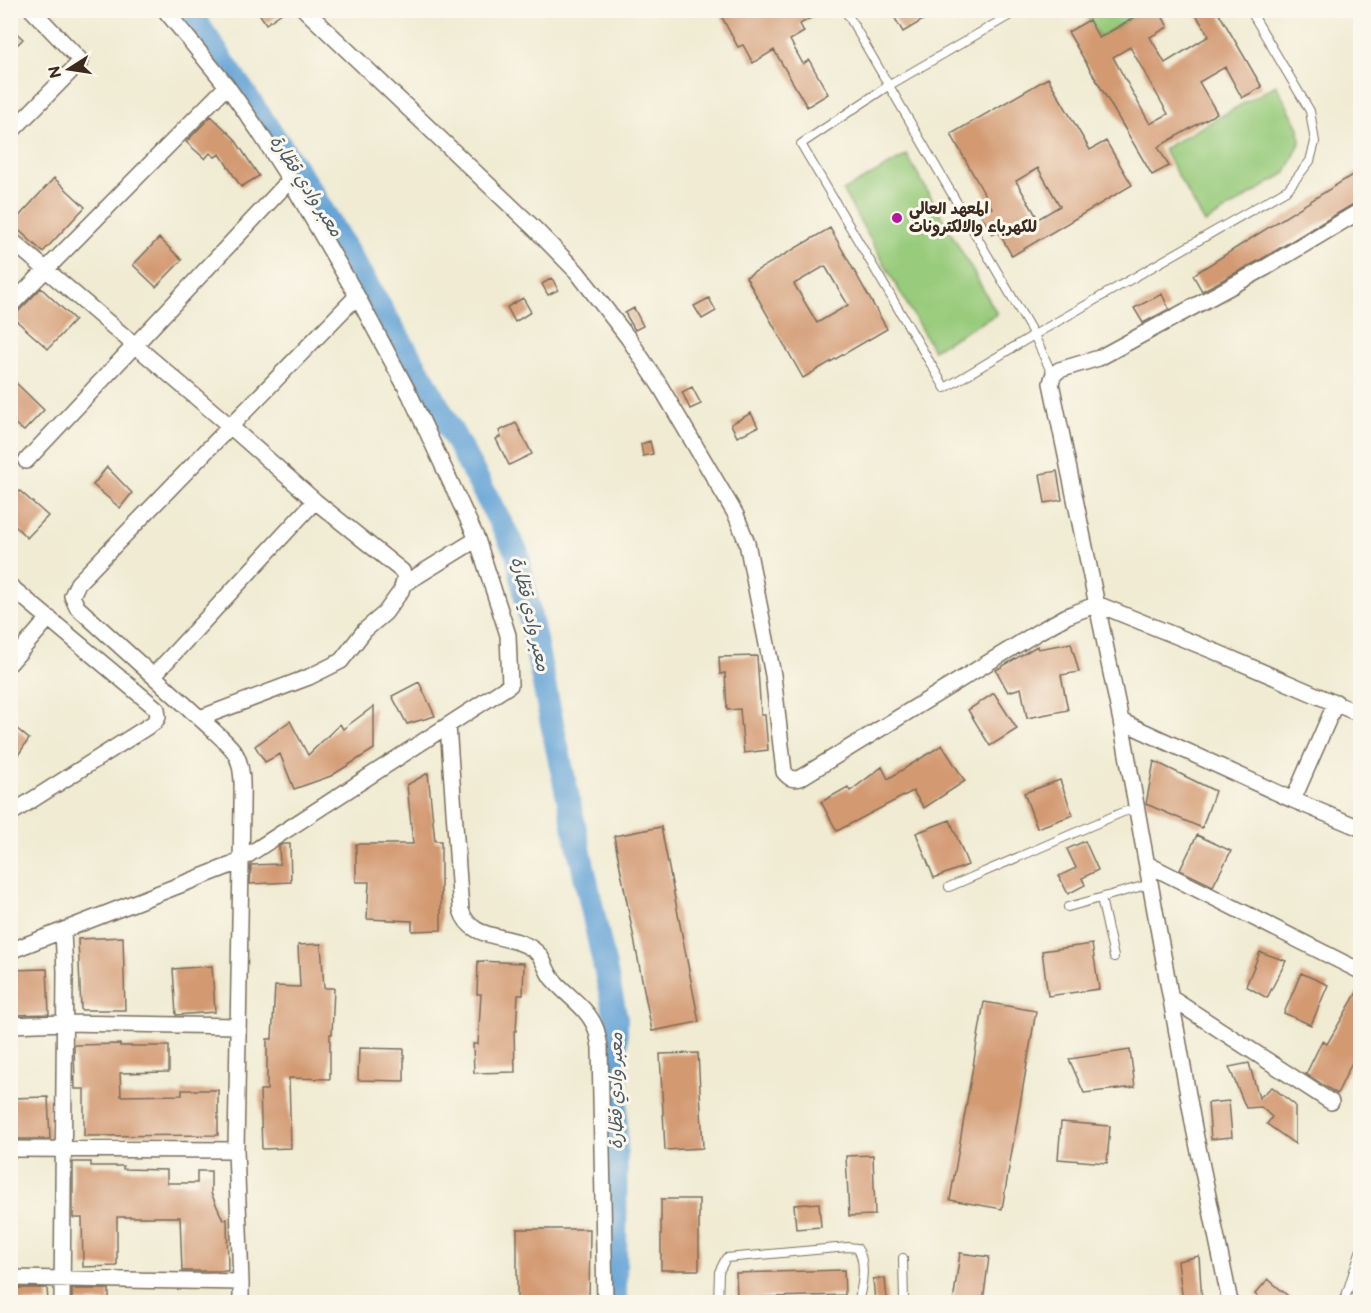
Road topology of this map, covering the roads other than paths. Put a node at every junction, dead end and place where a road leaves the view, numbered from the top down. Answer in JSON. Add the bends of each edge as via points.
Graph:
{"nodes":[{"id":1,"x":32,"y":10,"type":"edge"},
{"id":2,"x":165,"y":10,"type":"edge"},
{"id":3,"x":305,"y":10,"type":"edge"},
{"id":4,"x":844,"y":10,"type":"edge"},
{"id":5,"x":1019,"y":10,"type":"edge"},
{"id":6,"x":1250,"y":10,"type":"edge"},
{"id":7,"x":227,"y":86,"type":"junction"},
{"id":8,"x":888,"y":86,"type":"junction"},
{"id":9,"x":10,"y":133,"type":"edge"},
{"id":10,"x":290,"y":180,"type":"junction"},
{"id":11,"x":1360,"y":211,"type":"edge"},
{"id":12,"x":10,"y":240,"type":"edge"},
{"id":13,"x":46,"y":270,"type":"junction"},
{"id":14,"x":357,"y":296,"type":"junction"},
{"id":15,"x":10,"y":306,"type":"edge"},
{"id":16,"x":1034,"y":335,"type":"junction"},
{"id":17,"x":134,"y":346,"type":"junction"},
{"id":18,"x":1053,"y":376,"type":"junction"},
{"id":19,"x":231,"y":427,"type":"junction"},
{"id":20,"x":26,"y":461,"type":"dead end"},
{"id":21,"x":315,"y":501,"type":"junction"},
{"id":22,"x":477,"y":539,"type":"junction"},
{"id":23,"x":404,"y":584,"type":"junction"},
{"id":24,"x":10,"y":586,"type":"edge"},
{"id":25,"x":1097,"y":604,"type":"junction"},
{"id":26,"x":49,"y":618,"type":"junction"},
{"id":27,"x":10,"y":663,"type":"edge"},
{"id":28,"x":154,"y":675,"type":"junction"},
{"id":29,"x":1336,"y":702,"type":"junction"},
{"id":30,"x":1360,"y":714,"type":"edge"},
{"id":31,"x":200,"y":718,"type":"junction"},
{"id":32,"x":1121,"y":721,"type":"junction"},
{"id":33,"x":448,"y":725,"type":"junction"},
{"id":34,"x":1293,"y":800,"type":"junction"},
{"id":35,"x":1136,"y":809,"type":"junction"},
{"id":36,"x":10,"y":814,"type":"edge"},
{"id":37,"x":1360,"y":828,"type":"edge"},
{"id":38,"x":241,"y":860,"type":"junction"},
{"id":39,"x":1147,"y":864,"type":"junction"},
{"id":40,"x":1150,"y":884,"type":"junction"},
{"id":41,"x":949,"y":887,"type":"dead end"},
{"id":42,"x":1101,"y":898,"type":"junction"},
{"id":43,"x":1068,"y":907,"type":"dead end"},
{"id":44,"x":63,"y":932,"type":"junction"},
{"id":45,"x":10,"y":951,"type":"edge"},
{"id":46,"x":1114,"y":957,"type":"dead end"},
{"id":47,"x":1360,"y":971,"type":"edge"},
{"id":48,"x":1171,"y":998,"type":"junction"},
{"id":49,"x":64,"y":1023,"type":"junction"},
{"id":50,"x":10,"y":1025,"type":"edge"},
{"id":51,"x":238,"y":1026,"type":"junction"},
{"id":52,"x":1331,"y":1102,"type":"dead end"},
{"id":53,"x":64,"y":1148,"type":"junction"},
{"id":54,"x":10,"y":1149,"type":"edge"},
{"id":55,"x":236,"y":1150,"type":"junction"},
{"id":56,"x":1360,"y":1252,"type":"edge"},
{"id":57,"x":903,"y":1258,"type":"dead end"},
{"id":58,"x":10,"y":1278,"type":"edge"},
{"id":59,"x":63,"y":1278,"type":"junction"},
{"id":60,"x":241,"y":1282,"type":"junction"},
{"id":61,"x":62,"y":1302,"type":"edge"},
{"id":62,"x":240,"y":1302,"type":"edge"},
{"id":63,"x":605,"y":1302,"type":"edge"},
{"id":64,"x":718,"y":1302,"type":"edge"},
{"id":65,"x":858,"y":1302,"type":"edge"},
{"id":66,"x":904,"y":1302,"type":"edge"},
{"id":67,"x":1230,"y":1302,"type":"edge"},
{"id":68,"x":1344,"y":1302,"type":"edge"}],
"edges":[{"from":1,"to":9,"type":"street","via":[[81,61]]},
{"from":2,"to":7,"type":"street"},
{"from":3,"to":25,"type":"street","via":[[577,272],[660,386],[703,455],[747,543],[773,675],[784,772],[788,777],[800,778],[1038,632]]},
{"from":4,"to":8,"type":"lane"},
{"from":5,"to":8,"type":"lane"},
{"from":6,"to":16,"type":"lane","via":[[1310,111],[1315,142],[1310,161],[1288,189]]},
{"from":7,"to":10,"type":"street"},
{"from":7,"to":13,"type":"street"},
{"from":8,"to":16,"type":"lane"},
{"from":8,"to":16,"type":"lane","via":[[801,144],[945,388]]},
{"from":10,"to":14,"type":"street"},
{"from":10,"to":17,"type":"street"},
{"from":11,"to":18,"type":"street","via":[[1110,353],[1059,370]]},
{"from":12,"to":13,"type":"street"},
{"from":13,"to":15,"type":"street"},
{"from":13,"to":17,"type":"street"},
{"from":14,"to":19,"type":"street"},
{"from":14,"to":22,"type":"street","via":[[410,395]]},
{"from":16,"to":18,"type":"lane"},
{"from":17,"to":19,"type":"street"},
{"from":17,"to":20,"type":"street"},
{"from":18,"to":25,"type":"street","via":[[1051,383]]},
{"from":19,"to":21,"type":"street"},
{"from":19,"to":28,"type":"street","via":[[78,583],[72,596],[77,607]]},
{"from":21,"to":23,"type":"street","via":[[402,571]]},
{"from":21,"to":28,"type":"street"},
{"from":22,"to":23,"type":"street"},
{"from":22,"to":33,"type":"street","via":[[508,635],[510,685]]},
{"from":23,"to":31,"type":"street","via":[[385,613],[365,630],[341,661]]},
{"from":24,"to":26,"type":"street"},
{"from":25,"to":29,"type":"street"},
{"from":25,"to":32,"type":"street"},
{"from":26,"to":27,"type":"street"},
{"from":26,"to":36,"type":"street","via":[[157,710],[158,717]]},
{"from":28,"to":31,"type":"street"},
{"from":29,"to":30,"type":"street"},
{"from":29,"to":34,"type":"street"},
{"from":31,"to":38,"type":"street","via":[[235,753],[239,763]]},
{"from":32,"to":34,"type":"street"},
{"from":32,"to":35,"type":"street"},
{"from":33,"to":38,"type":"street"},
{"from":33,"to":63,"type":"street","via":[[464,921],[476,931],[534,950],[596,1028],[600,1047]]},
{"from":34,"to":37,"type":"street"},
{"from":35,"to":39,"type":"street"},
{"from":35,"to":41,"type":"lane"},
{"from":38,"to":44,"type":"street"},
{"from":38,"to":51,"type":"street"},
{"from":39,"to":40,"type":"street"},
{"from":39,"to":47,"type":"street"},
{"from":40,"to":42,"type":"lane"},
{"from":40,"to":48,"type":"street"},
{"from":42,"to":43,"type":"lane"},
{"from":42,"to":46,"type":"lane"},
{"from":44,"to":45,"type":"street"},
{"from":44,"to":49,"type":"street"},
{"from":48,"to":52,"type":"street"},
{"from":48,"to":67,"type":"street"},
{"from":49,"to":50,"type":"street"},
{"from":49,"to":51,"type":"street"},
{"from":49,"to":53,"type":"street"},
{"from":51,"to":55,"type":"street"},
{"from":53,"to":54,"type":"street"},
{"from":53,"to":55,"type":"street"},
{"from":53,"to":59,"type":"street"},
{"from":55,"to":60,"type":"street"},
{"from":56,"to":68,"type":"lane"},
{"from":57,"to":66,"type":"lane"},
{"from":58,"to":59,"type":"street"},
{"from":59,"to":60,"type":"street"},
{"from":59,"to":61,"type":"street"},
{"from":60,"to":62,"type":"street"},
{"from":64,"to":65,"type":"lane","via":[[719,1272],[726,1258],[848,1247],[857,1248],[862,1254]]}]}
